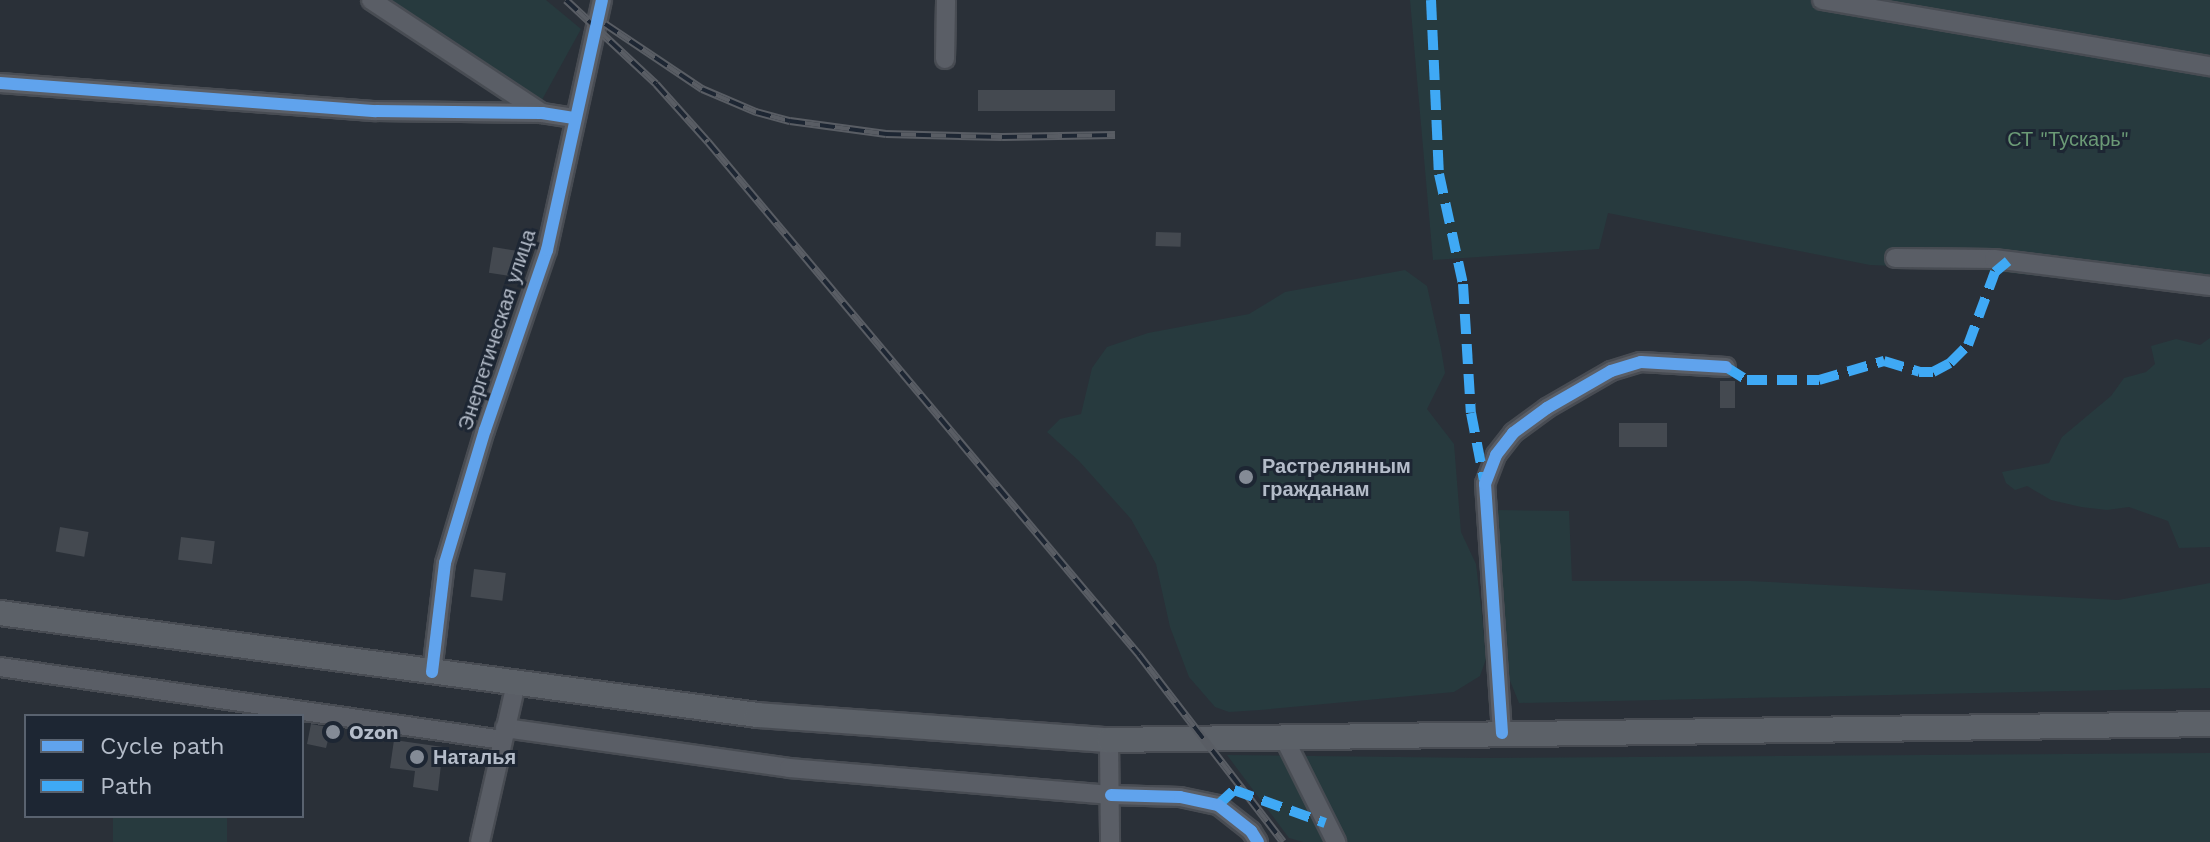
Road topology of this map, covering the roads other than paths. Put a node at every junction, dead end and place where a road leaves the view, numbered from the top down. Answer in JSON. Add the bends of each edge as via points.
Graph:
{"nodes":[{"id":1,"x":371,"y":0,"type":"edge"},
{"id":2,"x":602,"y":0,"type":"edge"},
{"id":3,"x":946,"y":0,"type":"edge"},
{"id":4,"x":1822,"y":0,"type":"edge"},
{"id":5,"x":945,"y":59,"type":"dead end"},
{"id":6,"x":2210,"y":66,"type":"edge"},
{"id":7,"x":0,"y":83,"type":"edge"},
{"id":8,"x":542,"y":113,"type":"junction"},
{"id":9,"x":574,"y":118,"type":"junction"},
{"id":10,"x":1895,"y":258,"type":"dead end"},
{"id":11,"x":2210,"y":286,"type":"edge"},
{"id":12,"x":1726,"y":367,"type":"dead end"},
{"id":13,"x":0,"y":613,"type":"edge"},
{"id":14,"x":0,"y":667,"type":"edge"},
{"id":15,"x":432,"y":672,"type":"junction"},
{"id":16,"x":516,"y":683,"type":"junction"},
{"id":17,"x":2210,"y":724,"type":"edge"},
{"id":18,"x":1502,"y":733,"type":"junction"},
{"id":19,"x":504,"y":734,"type":"junction"},
{"id":20,"x":1283,"y":736,"type":"junction"},
{"id":21,"x":1109,"y":740,"type":"junction"},
{"id":22,"x":1111,"y":795,"type":"junction"},
{"id":23,"x":480,"y":842,"type":"edge"},
{"id":24,"x":1110,"y":842,"type":"edge"},
{"id":25,"x":1258,"y":842,"type":"edge"},
{"id":26,"x":1336,"y":842,"type":"edge"}],
"edges":[{"from":1,"to":8,"type":"street"},
{"from":2,"to":9,"type":"street","name":"Энергетическая улица"},
{"from":3,"to":5,"type":"street"},
{"from":4,"to":6,"type":"street"},
{"from":7,"to":8,"type":"street","via":[[376,111]]},
{"from":8,"to":9,"type":"street"},
{"from":9,"to":15,"type":"street","name":"Энергетическая улица","via":[[547,250],[445,563]]},
{"from":10,"to":11,"type":"street","via":[[1994,259]]},
{"from":12,"to":18,"type":"street","via":[[1641,362],[1611,371],[1547,408],[1513,433],[1496,455],[1485,484]]},
{"from":13,"to":15,"type":"main road"},
{"from":14,"to":19,"type":"street"},
{"from":15,"to":16,"type":"main road"},
{"from":16,"to":19,"type":"street"},
{"from":16,"to":21,"type":"main road","via":[[757,715]]},
{"from":17,"to":18,"type":"main road"},
{"from":18,"to":20,"type":"main road"},
{"from":19,"to":22,"type":"street","via":[[789,768]]},
{"from":19,"to":23,"type":"street"},
{"from":20,"to":21,"type":"main road"},
{"from":20,"to":26,"type":"street"},
{"from":21,"to":22,"type":"street"},
{"from":22,"to":24,"type":"street"},
{"from":22,"to":25,"type":"street","via":[[1180,797],[1218,805]]}]}
